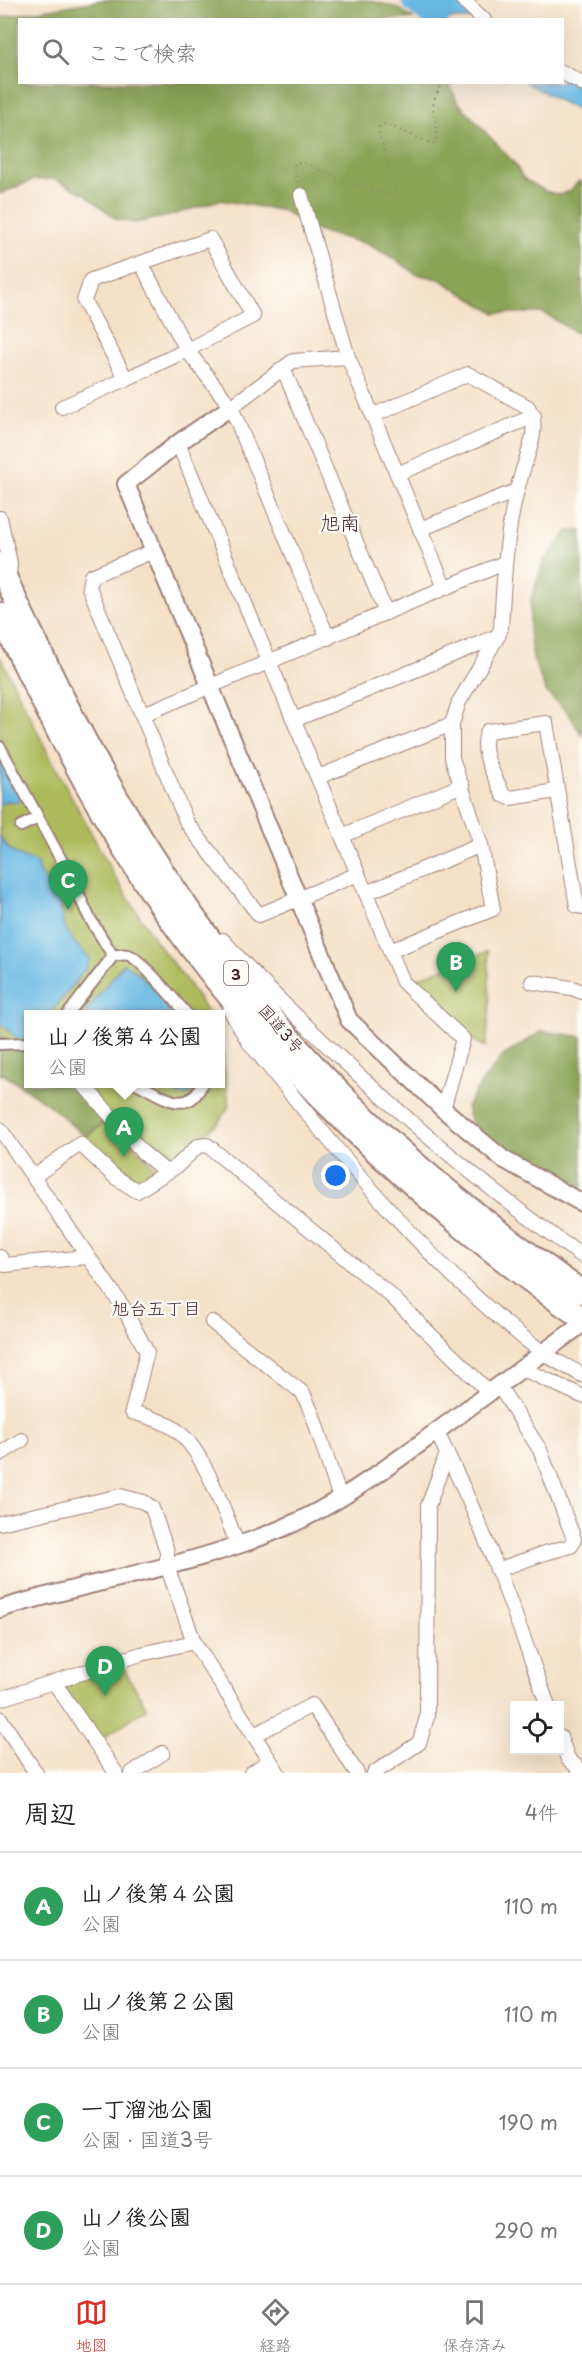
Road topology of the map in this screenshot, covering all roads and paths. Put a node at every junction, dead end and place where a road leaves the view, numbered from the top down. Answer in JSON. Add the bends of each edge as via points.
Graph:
{"nodes":[{"id":1,"x":463,"y":0,"type":"edge"},
{"id":2,"x":482,"y":18,"type":"edge"},
{"id":3,"x":564,"y":73,"type":"edge"},
{"id":4,"x":582,"y":83,"type":"edge"},
{"id":5,"x":443,"y":84,"type":"edge"},
{"id":6,"x":301,"y":195,"type":"joint"},
{"id":7,"x":141,"y":263,"type":"junction"},
{"id":8,"x":187,"y":350,"type":"junction"},
{"id":9,"x":348,"y":357,"type":"junction"},
{"id":10,"x":283,"y":369,"type":"junction"},
{"id":11,"x":126,"y":379,"type":"junction"},
{"id":12,"x":62,"y":407,"type":"dead end"},
{"id":13,"x":231,"y":407,"type":"junction"},
{"id":14,"x":372,"y":416,"type":"junction"},
{"id":15,"x":534,"y":416,"type":"junction"},
{"id":16,"x":178,"y":443,"type":"junction"},
{"id":17,"x":397,"y":474,"type":"junction"},
{"id":18,"x":516,"y":491,"type":"junction"},
{"id":19,"x":0,"y":518,"type":"edge"},
{"id":20,"x":420,"y":529,"type":"junction"},
{"id":21,"x":154,"y":550,"type":"junction"},
{"id":22,"x":0,"y":564,"type":"edge"},
{"id":23,"x":504,"y":564,"type":"junction"},
{"id":24,"x":9,"y":586,"type":"junction"},
{"id":25,"x":445,"y":588,"type":"junction"},
{"id":26,"x":386,"y":613,"type":"junction"},
{"id":27,"x":0,"y":614,"type":"edge"},
{"id":28,"x":498,"y":636,"type":"junction"},
{"id":29,"x":328,"y":638,"type":"junction"},
{"id":30,"x":269,"y":662,"type":"junction"},
{"id":31,"x":210,"y":688,"type":"junction"},
{"id":32,"x":144,"y":714,"type":"junction"},
{"id":33,"x":294,"y":720,"type":"junction"},
{"id":34,"x":452,"y":724,"type":"junction"},
{"id":35,"x":0,"y":747,"type":"edge"},
{"id":36,"x":318,"y":777,"type":"junction"},
{"id":37,"x":462,"y":785,"type":"junction"},
{"id":38,"x":557,"y":791,"type":"junction"},
{"id":39,"x":38,"y":818,"type":"junction"},
{"id":40,"x":21,"y":826,"type":"dead end"},
{"id":41,"x":342,"y":836,"type":"junction"},
{"id":42,"x":481,"y":845,"type":"junction"},
{"id":43,"x":161,"y":868,"type":"junction"},
{"id":44,"x":358,"y":874,"type":"junction"},
{"id":45,"x":366,"y":893,"type":"junction"},
{"id":46,"x":299,"y":898,"type":"junction"},
{"id":47,"x":582,"y":907,"type":"edge"},
{"id":48,"x":390,"y":951,"type":"junction"},
{"id":49,"x":113,"y":956,"type":"junction"},
{"id":50,"x":204,"y":964,"type":"junction"},
{"id":51,"x":532,"y":982,"type":"dead end"},
{"id":52,"x":582,"y":992,"type":"edge"},
{"id":53,"x":71,"y":1010,"type":"edge"},
{"id":54,"x":183,"y":1010,"type":"edge"},
{"id":55,"x":24,"y":1043,"type":"edge"},
{"id":56,"x":0,"y":1044,"type":"edge"},
{"id":57,"x":87,"y":1088,"type":"edge"},
{"id":58,"x":147,"y":1088,"type":"edge"},
{"id":59,"x":200,"y":1088,"type":"edge"},
{"id":60,"x":443,"y":1109,"type":"junction"},
{"id":61,"x":0,"y":1129,"type":"edge"},
{"id":62,"x":166,"y":1172,"type":"junction"},
{"id":63,"x":33,"y":1177,"type":"junction"},
{"id":64,"x":582,"y":1203,"type":"edge"},
{"id":65,"x":582,"y":1256,"type":"edge"},
{"id":66,"x":0,"y":1257,"type":"edge"},
{"id":67,"x":87,"y":1257,"type":"junction"},
{"id":68,"x":579,"y":1311,"type":"edge"},
{"id":69,"x":212,"y":1322,"type":"dead end"},
{"id":70,"x":543,"y":1353,"type":"junction"},
{"id":71,"x":523,"y":1369,"type":"junction"},
{"id":72,"x":582,"y":1375,"type":"edge"},
{"id":73,"x":494,"y":1389,"type":"junction"},
{"id":74,"x":582,"y":1396,"type":"edge"},
{"id":75,"x":436,"y":1431,"type":"junction"},
{"id":76,"x":22,"y":1440,"type":"dead end"},
{"id":77,"x":447,"y":1453,"type":"junction"},
{"id":78,"x":0,"y":1454,"type":"edge"},
{"id":79,"x":340,"y":1498,"type":"junction"},
{"id":80,"x":0,"y":1523,"type":"edge"},
{"id":81,"x":238,"y":1546,"type":"junction"},
{"id":82,"x":167,"y":1566,"type":"junction"},
{"id":83,"x":497,"y":1570,"type":"junction"},
{"id":84,"x":0,"y":1609,"type":"edge"},
{"id":85,"x":194,"y":1642,"type":"junction"},
{"id":86,"x":54,"y":1682,"type":"junction"},
{"id":87,"x":0,"y":1699,"type":"edge"},
{"id":88,"x":546,"y":1701,"type":"edge"},
{"id":89,"x":0,"y":1718,"type":"edge"},
{"id":90,"x":254,"y":1735,"type":"junction"},
{"id":91,"x":564,"y":1748,"type":"edge"},
{"id":92,"x":163,"y":1753,"type":"dead end"},
{"id":93,"x":270,"y":1761,"type":"junction"},
{"id":94,"x":582,"y":1771,"type":"edge"},
{"id":95,"x":36,"y":1773,"type":"edge"},
{"id":96,"x":116,"y":1773,"type":"edge"},
{"id":97,"x":132,"y":1773,"type":"edge"},
{"id":98,"x":251,"y":1773,"type":"edge"},
{"id":99,"x":278,"y":1773,"type":"edge"},
{"id":100,"x":357,"y":1773,"type":"edge"},
{"id":101,"x":374,"y":1773,"type":"edge"}],
"edges":[{"from":1,"to":2,"type":"street"},
{"from":3,"to":4,"type":"street"},
{"from":5,"to":6,"type":"path","via":[[432,104],[436,142],[432,144],[388,125],[379,127],[397,192],[394,196],[343,181],[300,162],[295,163],[294,169]]},
{"from":6,"to":9,"type":"street"},
{"from":7,"to":8,"type":"street"},
{"from":7,"to":8,"type":"street","via":[[210,239],[253,316]]},
{"from":7,"to":11,"type":"street","via":[[92,280],[84,301]]},
{"from":8,"to":11,"type":"street"},
{"from":8,"to":13,"type":"street"},
{"from":9,"to":10,"type":"street","via":[[292,362]]},
{"from":9,"to":14,"type":"street"},
{"from":10,"to":13,"type":"street"},
{"from":10,"to":26,"type":"street"},
{"from":11,"to":12,"type":"street"},
{"from":13,"to":16,"type":"street"},
{"from":13,"to":29,"type":"street"},
{"from":14,"to":15,"type":"street","via":[[468,374],[528,407]]},
{"from":14,"to":17,"type":"street"},
{"from":15,"to":17,"type":"street"},
{"from":15,"to":18,"type":"street","via":[[535,428]]},
{"from":16,"to":21,"type":"street","via":[[126,484]]},
{"from":16,"to":30,"type":"street"},
{"from":17,"to":20,"type":"street"},
{"from":18,"to":20,"type":"street"},
{"from":18,"to":23,"type":"street"},
{"from":19,"to":24,"type":"street","via":[[10,563]]},
{"from":20,"to":25,"type":"street"},
{"from":21,"to":31,"type":"street"},
{"from":21,"to":32,"type":"street","via":[[91,576],[89,587]]},
{"from":22,"to":24,"type":"highway","name":"国道3号","number":"3"},
{"from":23,"to":25,"type":"street"},
{"from":23,"to":28,"type":"street"},
{"from":24,"to":43,"type":"highway","name":"国道3号","number":"3","via":[[67,707]]},
{"from":25,"to":26,"type":"street"},
{"from":26,"to":29,"type":"street"},
{"from":27,"to":50,"type":"highway","name":"国道3号","number":"3","via":[[51,722],[93,798],[142,878]]},
{"from":28,"to":33,"type":"street"},
{"from":28,"to":34,"type":"street","via":[[459,702]]},
{"from":29,"to":30,"type":"street"},
{"from":30,"to":31,"type":"street"},
{"from":30,"to":33,"type":"street"},
{"from":31,"to":32,"type":"street"},
{"from":31,"to":46,"type":"street"},
{"from":32,"to":46,"type":"street","via":[[187,823],[260,915]]},
{"from":33,"to":36,"type":"street"},
{"from":34,"to":36,"type":"street"},
{"from":34,"to":37,"type":"street","via":[[452,758]]},
{"from":35,"to":39,"type":"street"},
{"from":36,"to":41,"type":"street"},
{"from":37,"to":41,"type":"street"},
{"from":37,"to":42,"type":"street"},
{"from":38,"to":38,"type":"street","via":[[546,723],[488,731],[484,740],[486,753],[503,795],[510,798]]},
{"from":38,"to":47,"type":"street","via":[[577,906]]},
{"from":39,"to":40,"type":"street"},
{"from":39,"to":49,"type":"street"},
{"from":41,"to":44,"type":"street"},
{"from":42,"to":45,"type":"street"},
{"from":42,"to":48,"type":"street","via":[[493,909]]},
{"from":43,"to":65,"type":"street","via":[[256,978],[378,1093],[431,1141]]},
{"from":43,"to":68,"type":"highway","name":"国道3号","number":"3","via":[[266,1011],[321,1072],[439,1184],[523,1251]]},
{"from":44,"to":45,"type":"street"},
{"from":44,"to":46,"type":"street"},
{"from":45,"to":48,"type":"street"},
{"from":46,"to":60,"type":"street","via":[[349,1020]]},
{"from":48,"to":60,"type":"street","via":[[403,982],[463,1039]]},
{"from":49,"to":53,"type":"street"},
{"from":49,"to":54,"type":"street","via":[[130,955]]},
{"from":50,"to":68,"type":"highway","name":"国道3号","number":"3","via":[[254,1027],[361,1138],[499,1257]]},
{"from":50,"to":70,"type":"street","via":[[248,1041],[399,1219],[459,1281]]},
{"from":51,"to":52,"type":"street"},
{"from":55,"to":56,"type":"street"},
{"from":57,"to":62,"type":"street","via":[[141,1151]]},
{"from":58,"to":59,"type":"street","via":[[172,1101],[185,1102],[197,1095]]},
{"from":60,"to":64,"type":"street","via":[[502,1159]]},
{"from":61,"to":63,"type":"street"},
{"from":62,"to":63,"type":"street","via":[[137,1191],[115,1177],[80,1144]]},
{"from":62,"to":73,"type":"street","via":[[198,1146],[207,1145],[389,1294]]},
{"from":63,"to":67,"type":"street"},
{"from":66,"to":67,"type":"street","via":[[5,1265]]},
{"from":67,"to":81,"type":"street","via":[[123,1306],[147,1352],[132,1412],[183,1435],[211,1481]]},
{"from":68,"to":70,"type":"street"},
{"from":69,"to":79,"type":"street","via":[[303,1393]]},
{"from":70,"to":71,"type":"street"},
{"from":70,"to":72,"type":"street"},
{"from":71,"to":73,"type":"street"},
{"from":71,"to":74,"type":"street"},
{"from":73,"to":75,"type":"street"},
{"from":73,"to":83,"type":"street","via":[[540,1450],[574,1539],[571,1546]]},
{"from":75,"to":77,"type":"street"},
{"from":75,"to":79,"type":"street"},
{"from":76,"to":78,"type":"street"},
{"from":77,"to":83,"type":"street"},
{"from":77,"to":101,"type":"street","via":[[428,1506],[427,1717],[419,1743]]},
{"from":79,"to":81,"type":"street","via":[[286,1527]]},
{"from":80,"to":82,"type":"street","via":[[120,1496],[144,1502],[152,1508],[160,1529]]},
{"from":81,"to":82,"type":"street"},
{"from":82,"to":84,"type":"street"},
{"from":82,"to":85,"type":"street"},
{"from":83,"to":88,"type":"street"},
{"from":85,"to":86,"type":"street","via":[[141,1654]]},
{"from":85,"to":90,"type":"street"},
{"from":86,"to":87,"type":"street"},
{"from":86,"to":96,"type":"street"},
{"from":89,"to":95,"type":"street"},
{"from":90,"to":93,"type":"street"},
{"from":90,"to":100,"type":"street","via":[[312,1705]]},
{"from":91,"to":94,"type":"street","via":[[568,1759]]},
{"from":92,"to":97,"type":"street"},
{"from":93,"to":98,"type":"street"},
{"from":93,"to":99,"type":"street"}]}
